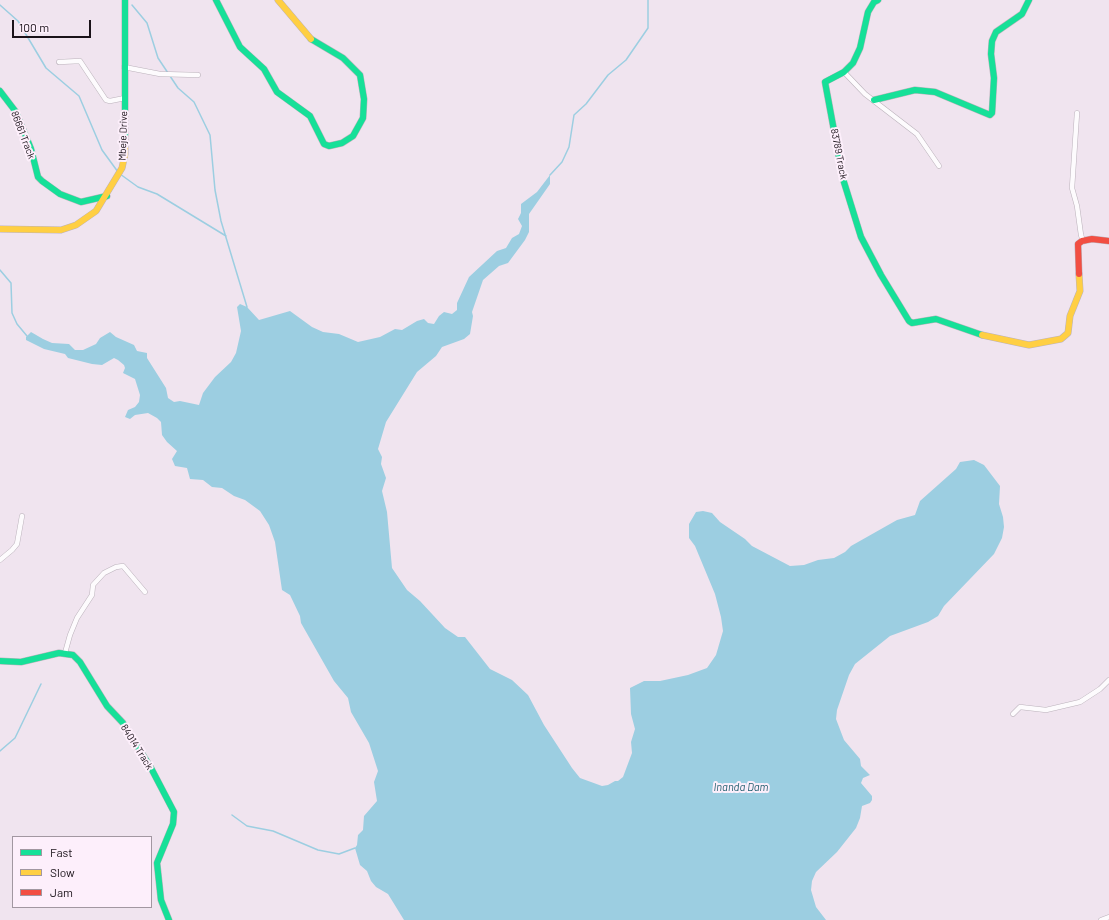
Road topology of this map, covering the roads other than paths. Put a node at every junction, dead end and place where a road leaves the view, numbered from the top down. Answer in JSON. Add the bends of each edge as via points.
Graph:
{"nodes":[{"id":1,"x":125,"y":0,"type":"edge"},
{"id":2,"x":216,"y":0,"type":"edge"},
{"id":3,"x":278,"y":0,"type":"edge"},
{"id":4,"x":878,"y":0,"type":"edge"},
{"id":5,"x":1029,"y":0,"type":"edge"},
{"id":6,"x":59,"y":62,"type":"dead end"},
{"id":7,"x":124,"y":67,"type":"junction"},
{"id":8,"x":844,"y":72,"type":"junction"},
{"id":9,"x":198,"y":74,"type":"dead end"},
{"id":10,"x":0,"y":92,"type":"edge"},
{"id":11,"x":124,"y":98,"type":"junction"},
{"id":12,"x":874,"y":100,"type":"junction"},
{"id":13,"x":1077,"y":113,"type":"dead end"},
{"id":14,"x":939,"y":166,"type":"dead end"},
{"id":15,"x":107,"y":196,"type":"junction"},
{"id":16,"x":0,"y":228,"type":"edge"},
{"id":17,"x":1083,"y":241,"type":"junction"},
{"id":18,"x":1109,"y":241,"type":"edge"},
{"id":19,"x":22,"y":516,"type":"dead end"},
{"id":20,"x":0,"y":560,"type":"edge"},
{"id":21,"x":145,"y":592,"type":"dead end"},
{"id":22,"x":65,"y":653,"type":"junction"},
{"id":23,"x":0,"y":661,"type":"edge"},
{"id":24,"x":1109,"y":680,"type":"edge"},
{"id":25,"x":1013,"y":714,"type":"dead end"},
{"id":26,"x":1109,"y":917,"type":"edge"},
{"id":27,"x":169,"y":920,"type":"edge"},
{"id":28,"x":1101,"y":920,"type":"edge"}],
"edges":[{"from":1,"to":7,"type":"street","name":"Mbeje Drive"},
{"from":2,"to":3,"type":"street","via":[[240,47],[264,69],[277,92],[310,116],[324,144],[329,146],[342,143],[353,136],[363,118],[364,99],[360,75],[343,58],[308,38]]},
{"from":4,"to":8,"type":"street","name":"83789 Track","via":[[868,12],[858,56]]},
{"from":5,"to":12,"type":"street","via":[[1022,14],[994,36],[991,54],[994,78],[990,115],[935,92],[915,90]]},
{"from":6,"to":11,"type":"street","via":[[80,61],[106,100]]},
{"from":7,"to":9,"type":"street","via":[[160,74]]},
{"from":7,"to":11,"type":"street","name":"Mbeje Drive"},
{"from":8,"to":12,"type":"street","via":[[859,89]]},
{"from":8,"to":17,"type":"street","name":"83789 Track","via":[[825,82],[843,178],[861,237],[906,318],[912,322],[940,320],[977,334],[1021,344],[1035,345],[1061,338],[1068,334],[1069,319],[1079,296],[1081,280],[1078,246]]},
{"from":10,"to":15,"type":"street","name":"86661 Track","via":[[16,112],[31,149],[36,171],[42,181],[60,194],[81,202]]},
{"from":11,"to":15,"type":"street","name":"Mbeje Drive","via":[[125,154],[122,168]]},
{"from":12,"to":14,"type":"street","via":[[917,134]]},
{"from":13,"to":17,"type":"street","via":[[1072,188]]},
{"from":15,"to":16,"type":"street","name":"Mbeje Drive","via":[[91,216],[68,228],[43,232]]},
{"from":17,"to":18,"type":"street"},
{"from":19,"to":20,"type":"street","via":[[17,544]]},
{"from":21,"to":22,"type":"street","via":[[123,566],[104,573],[93,585],[92,595],[77,618]]},
{"from":22,"to":23,"type":"street","via":[[21,662]]},
{"from":22,"to":27,"type":"street","name":"84014 Track","via":[[76,657],[104,702],[123,723],[174,812],[173,824],[157,864],[161,900]]},
{"from":24,"to":25,"type":"street","via":[[1080,702],[1046,710],[1020,707]]},
{"from":26,"to":28,"type":"street"}]}
